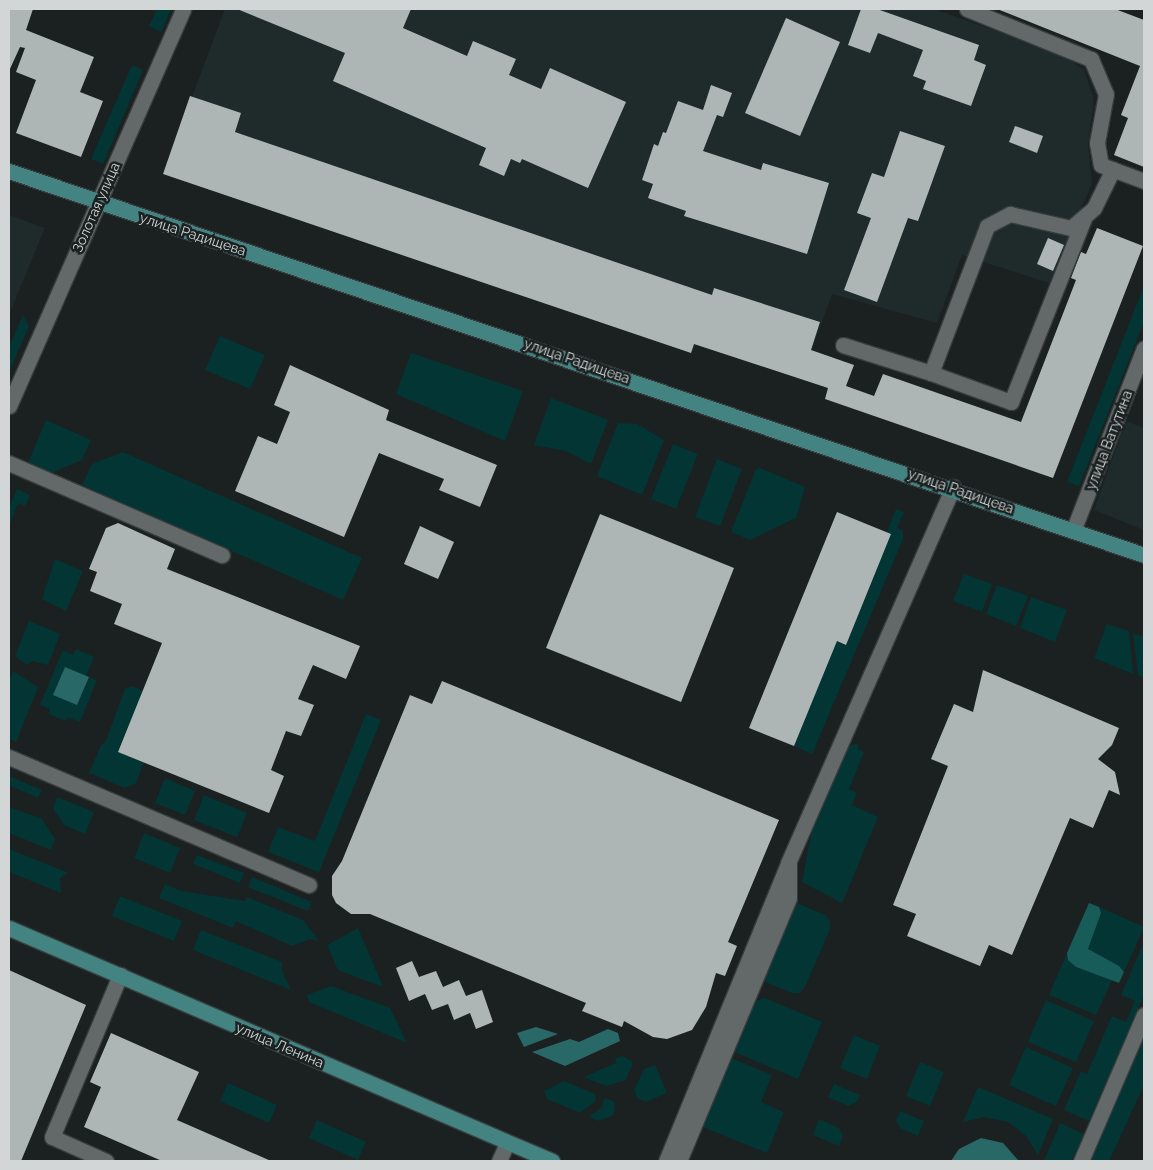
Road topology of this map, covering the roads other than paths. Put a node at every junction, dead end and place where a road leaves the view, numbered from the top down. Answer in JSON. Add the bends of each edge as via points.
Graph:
{"nodes":[{"id":1,"x":183,"y":9,"type":"edge"},
{"id":2,"x":967,"y":9,"type":"edge"},
{"id":3,"x":1113,"y":169,"type":"junction"},
{"id":4,"x":9,"y":171,"type":"edge"},
{"id":5,"x":1144,"y":181,"type":"edge"},
{"id":6,"x":98,"y":202,"type":"junction"},
{"id":7,"x":1084,"y":219,"type":"junction"},
{"id":8,"x":843,"y":345,"type":"dead end"},
{"id":9,"x":1144,"y":348,"type":"edge"},
{"id":10,"x":931,"y":373,"type":"junction"},
{"id":11,"x":9,"y":406,"type":"edge"},
{"id":12,"x":9,"y":463,"type":"edge"},
{"id":13,"x":953,"y":487,"type":"junction"},
{"id":14,"x":1074,"y":531,"type":"junction"},
{"id":15,"x":222,"y":555,"type":"dead end"},
{"id":16,"x":1144,"y":555,"type":"edge"},
{"id":17,"x":9,"y":758,"type":"edge"},
{"id":18,"x":788,"y":863,"type":"junction"},
{"id":19,"x":309,"y":885,"type":"dead end"},
{"id":20,"x":9,"y":928,"type":"edge"},
{"id":21,"x":120,"y":976,"type":"junction"},
{"id":22,"x":1144,"y":1015,"type":"edge"},
{"id":23,"x":508,"y":1143,"type":"junction"},
{"id":24,"x":106,"y":1161,"type":"edge"},
{"id":25,"x":499,"y":1161,"type":"edge"},
{"id":26,"x":552,"y":1161,"type":"edge"},
{"id":27,"x":666,"y":1161,"type":"edge"},
{"id":28,"x":680,"y":1161,"type":"edge"},
{"id":29,"x":1081,"y":1161,"type":"edge"}],
"edges":[{"from":1,"to":6,"type":"street","name":"Золотая улица"},
{"from":2,"to":3,"type":"street","via":[[1092,59],[1106,94],[1097,142],[1101,165]]},
{"from":3,"to":5,"type":"street"},
{"from":3,"to":7,"type":"street"},
{"from":4,"to":6,"type":"main road","name":"улица Радищева"},
{"from":6,"to":11,"type":"street","name":"Золотая улица"},
{"from":6,"to":13,"type":"main road","name":"улица Радищева"},
{"from":7,"to":10,"type":"street","via":[[1071,228],[1010,214],[987,226]]},
{"from":7,"to":10,"type":"street","via":[[1011,402]]},
{"from":8,"to":10,"type":"street"},
{"from":9,"to":14,"type":"street","name":"улица Ватутина"},
{"from":12,"to":15,"type":"street"},
{"from":13,"to":14,"type":"main road","name":"улица Радищева"},
{"from":13,"to":18,"type":"street"},
{"from":14,"to":16,"type":"main road","name":"улица Радищева"},
{"from":17,"to":19,"type":"street"},
{"from":18,"to":27,"type":"street"},
{"from":18,"to":28,"type":"street","via":[[792,878],[789,898]]},
{"from":20,"to":21,"type":"main road","name":"улица Ленина"},
{"from":21,"to":23,"type":"main road","name":"улица Ленина"},
{"from":21,"to":24,"type":"street","via":[[52,1137]]},
{"from":22,"to":29,"type":"street"},
{"from":23,"to":25,"type":"street"},
{"from":23,"to":26,"type":"main road","name":"улица Ленина"}]}
